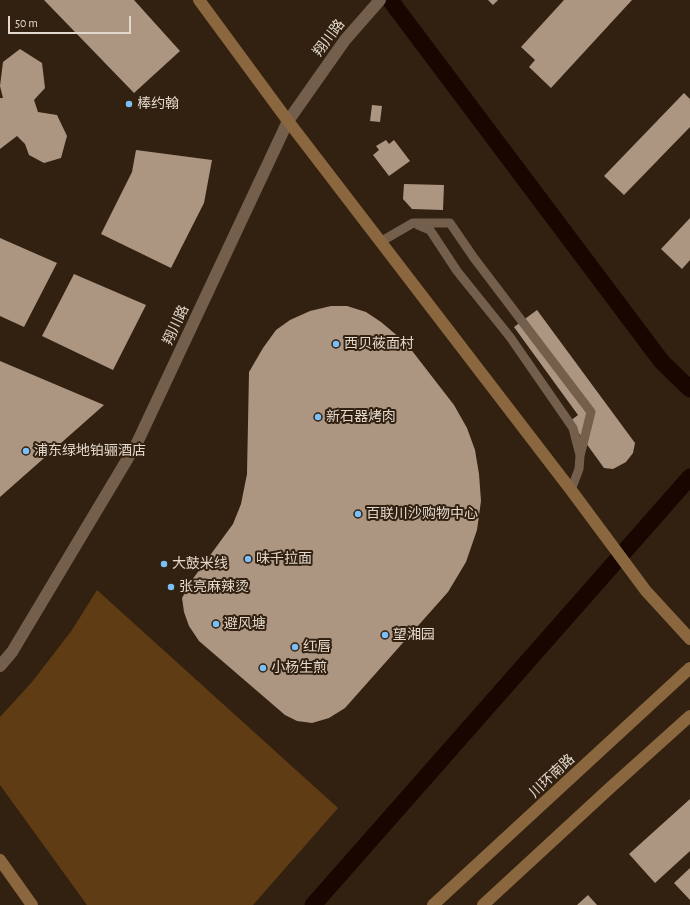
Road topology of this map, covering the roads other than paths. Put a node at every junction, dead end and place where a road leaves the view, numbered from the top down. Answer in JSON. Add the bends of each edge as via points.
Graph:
{"nodes":[{"id":1,"x":199,"y":0,"type":"edge"},
{"id":2,"x":380,"y":0,"type":"edge"},
{"id":3,"x":288,"y":121,"type":"junction"},
{"id":4,"x":413,"y":223,"type":"junction"},
{"id":5,"x":380,"y":242,"type":"junction"},
{"id":6,"x":580,"y":456,"type":"junction"},
{"id":7,"x":571,"y":490,"type":"junction"},
{"id":8,"x":690,"y":639,"type":"edge"},
{"id":9,"x":0,"y":666,"type":"edge"},
{"id":10,"x":690,"y":668,"type":"edge"},
{"id":11,"x":690,"y":716,"type":"edge"},
{"id":12,"x":0,"y":860,"type":"edge"},
{"id":13,"x":32,"y":905,"type":"edge"},
{"id":14,"x":433,"y":905,"type":"edge"},
{"id":15,"x":483,"y":905,"type":"edge"}],
"edges":[{"from":1,"to":3,"type":"street"},
{"from":2,"to":3,"type":"street","name":"翔川路","via":[[344,40]]},
{"from":3,"to":5,"type":"street"},
{"from":3,"to":9,"type":"street","name":"翔川路","via":[[137,443],[12,652]]},
{"from":4,"to":5,"type":"lane"},
{"from":4,"to":6,"type":"lane","via":[[430,230],[456,271],[510,337],[572,428]]},
{"from":4,"to":6,"type":"lane","via":[[450,222],[474,258],[590,412]]},
{"from":5,"to":7,"type":"street"},
{"from":6,"to":7,"type":"lane","via":[[579,469]]},
{"from":7,"to":8,"type":"street","via":[[646,591]]},
{"from":10,"to":14,"type":"street","name":"川环南路"},
{"from":11,"to":15,"type":"street"},
{"from":12,"to":13,"type":"street"}]}
